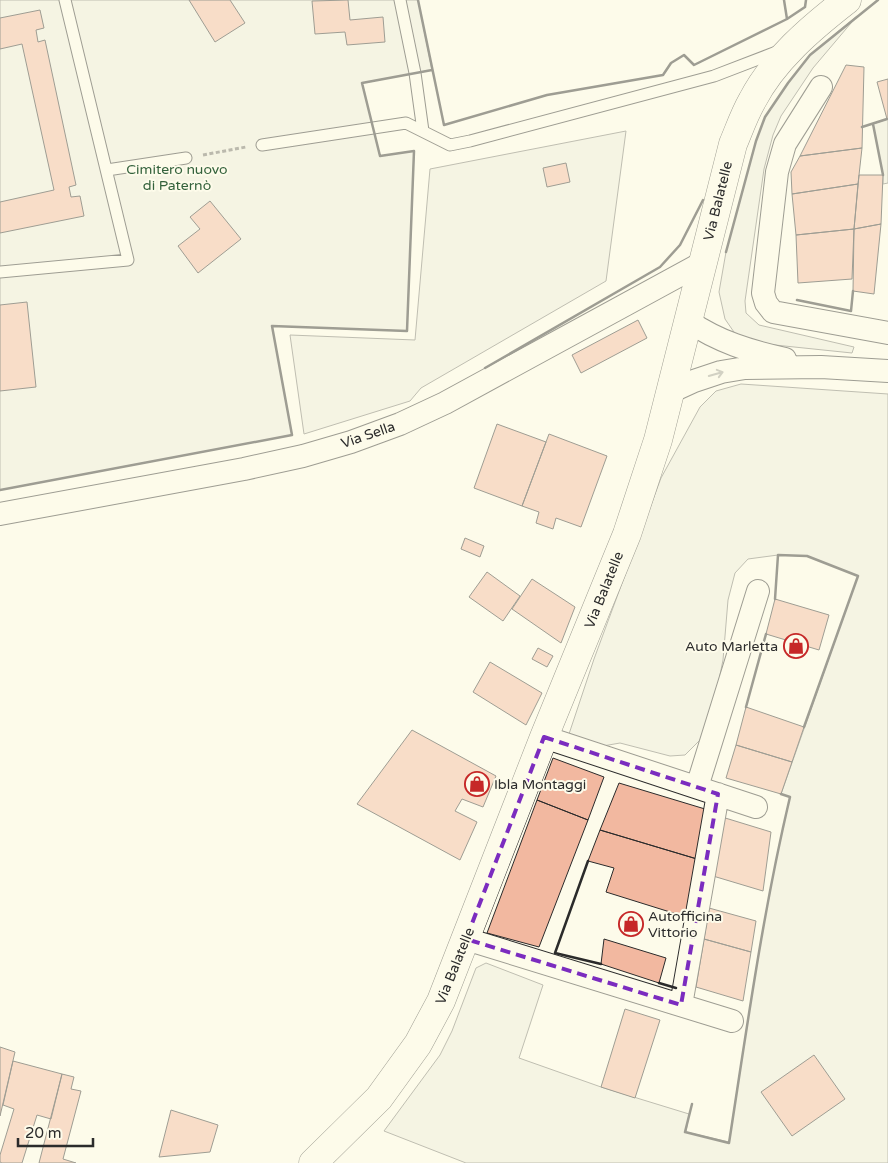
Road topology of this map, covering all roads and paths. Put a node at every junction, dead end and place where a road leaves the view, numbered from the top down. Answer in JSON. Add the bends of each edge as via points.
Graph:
{"nodes":[{"id":1,"x":66,"y":0,"type":"edge"},
{"id":2,"x":400,"y":0,"type":"edge"},
{"id":3,"x":847,"y":0,"type":"edge"},
{"id":4,"x":795,"y":45,"type":"junction"},
{"id":5,"x":821,"y":87,"type":"dead end"},
{"id":6,"x":423,"y":131,"type":"junction"},
{"id":7,"x":262,"y":145,"type":"joint"},
{"id":8,"x":186,"y":158,"type":"joint"},
{"id":9,"x":107,"y":170,"type":"junction"},
{"id":10,"x":702,"y":263,"type":"junction"},
{"id":11,"x":0,"y":272,"type":"edge"},
{"id":12,"x":688,"y":321,"type":"junction"},
{"id":13,"x":888,"y":333,"type":"edge"},
{"id":14,"x":821,"y":366,"type":"junction"},
{"id":15,"x":888,"y":371,"type":"edge"},
{"id":16,"x":670,"y":392,"type":"junction"},
{"id":17,"x":0,"y":514,"type":"edge"},
{"id":18,"x":758,"y":591,"type":"dead end"},
{"id":19,"x":544,"y":737,"type":"junction"},
{"id":20,"x":708,"y":791,"type":"junction"},
{"id":21,"x":756,"y":807,"type":"dead end"},
{"id":22,"x":466,"y":939,"type":"junction"},
{"id":23,"x":681,"y":1005,"type":"junction"},
{"id":24,"x":732,"y":1021,"type":"dead end"},
{"id":25,"x":313,"y":1163,"type":"edge"}],
"edges":[{"from":1,"to":9,"type":"lane"},
{"from":2,"to":6,"type":"lane"},
{"from":3,"to":4,"type":"street","name":"Via Balatelle"},
{"from":4,"to":6,"type":"lane","via":[[714,76],[470,141],[450,145]]},
{"from":4,"to":10,"type":"street","name":"Via Balatelle","via":[[752,100],[733,144]]},
{"from":5,"to":13,"type":"street","via":[[786,144],[777,172],[763,293],[773,312]]},
{"from":6,"to":7,"type":"lane","via":[[406,123]]},
{"from":7,"to":8,"type":"path"},
{"from":8,"to":9,"type":"lane"},
{"from":9,"to":11,"type":"lane","via":[[128,260]]},
{"from":10,"to":12,"type":"street","name":"Via Balatelle"},
{"from":10,"to":17,"type":"street","name":"Via Sella","via":[[444,403],[351,442],[244,469]]},
{"from":12,"to":14,"type":"street","via":[[707,334],[745,350]]},
{"from":12,"to":16,"type":"street","name":"Via Balatelle"},
{"from":14,"to":15,"type":"street"},
{"from":16,"to":14,"type":"street","one_way":true,"via":[[722,372],[745,368]]},
{"from":16,"to":19,"type":"street","name":"Via Balatelle","via":[[627,534]]},
{"from":18,"to":20,"type":"street"},
{"from":19,"to":20,"type":"street"},
{"from":19,"to":22,"type":"street","name":"Via Balatelle"},
{"from":20,"to":21,"type":"street"},
{"from":20,"to":23,"type":"street"},
{"from":22,"to":23,"type":"street"},
{"from":22,"to":25,"type":"street","name":"Via Balatelle","via":[[442,1001],[418,1044],[379,1098]]},
{"from":23,"to":24,"type":"street"}]}
